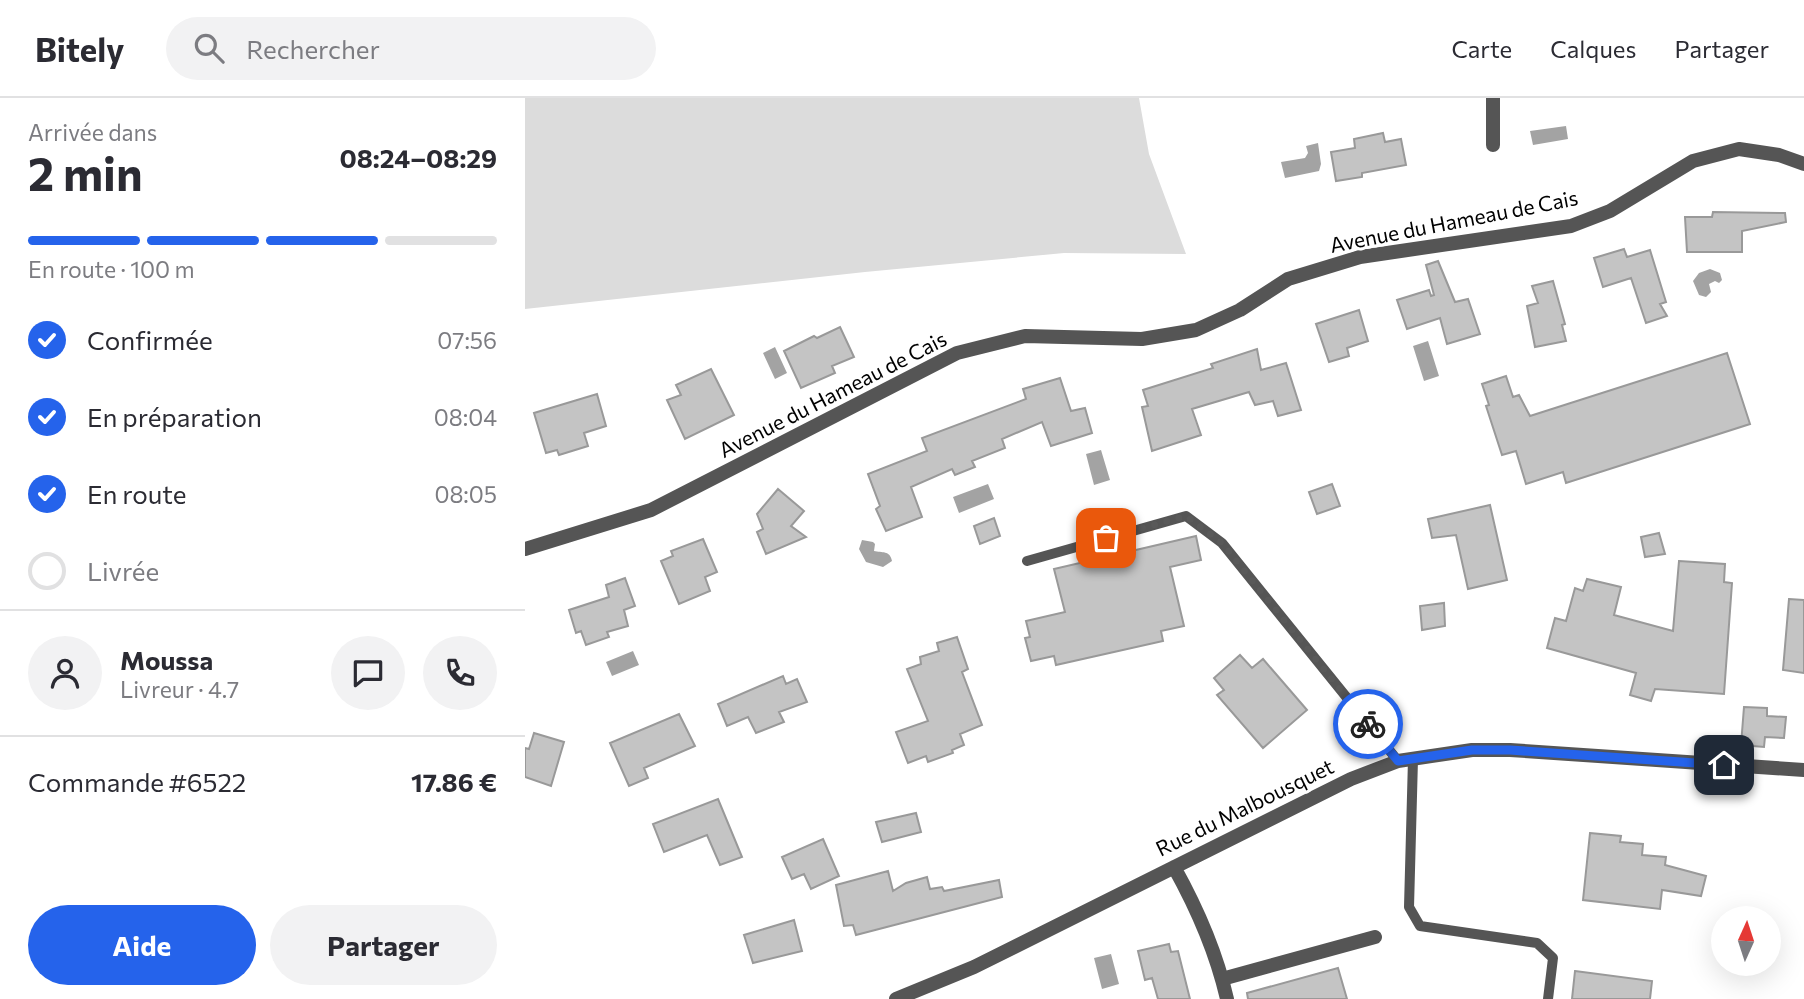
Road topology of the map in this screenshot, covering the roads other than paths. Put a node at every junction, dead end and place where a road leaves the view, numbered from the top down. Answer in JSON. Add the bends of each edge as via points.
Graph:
{"nodes":[{"id":1,"x":1493,"y":98,"type":"edge"},
{"id":2,"x":1493,"y":145,"type":"dead end"},
{"id":3,"x":1804,"y":164,"type":"edge"},
{"id":4,"x":525,"y":549,"type":"edge"},
{"id":5,"x":1027,"y":561,"type":"dead end"},
{"id":6,"x":1413,"y":759,"type":"junction"},
{"id":7,"x":1398,"y":761,"type":"junction"},
{"id":8,"x":1804,"y":770,"type":"edge"},
{"id":9,"x":1174,"y":867,"type":"junction"},
{"id":10,"x":1375,"y":937,"type":"dead end"},
{"id":11,"x":1222,"y":979,"type":"junction"},
{"id":12,"x":897,"y":999,"type":"edge"},
{"id":13,"x":1227,"y":999,"type":"edge"},
{"id":14,"x":1548,"y":999,"type":"edge"}],
"edges":[{"from":1,"to":2,"type":"street"},
{"from":3,"to":4,"type":"street","name":"Avenue du Hameau de Cais","via":[[1739,149],[1693,161],[1610,211],[1571,226],[1360,257],[1289,279],[1240,310],[1196,330],[1142,339],[1025,336],[957,354],[652,510]]},
{"from":5,"to":7,"type":"lane","via":[[1186,516],[1222,543]]},
{"from":6,"to":7,"type":"street","name":"Rue du Malbousquet"},
{"from":6,"to":8,"type":"street","name":"Rue du Malbousquet","via":[[1472,750],[1510,750]]},
{"from":6,"to":14,"type":"lane","via":[[1409,907],[1420,926],[1537,943],[1553,958]]},
{"from":7,"to":9,"type":"street","name":"Rue du Malbousquet","via":[[1351,779]]},
{"from":9,"to":11,"type":"street","via":[[1215,950]]},
{"from":9,"to":12,"type":"street","name":"Rue du Malbousquet","via":[[974,967]]},
{"from":10,"to":11,"type":"street"},
{"from":11,"to":13,"type":"street"}]}
